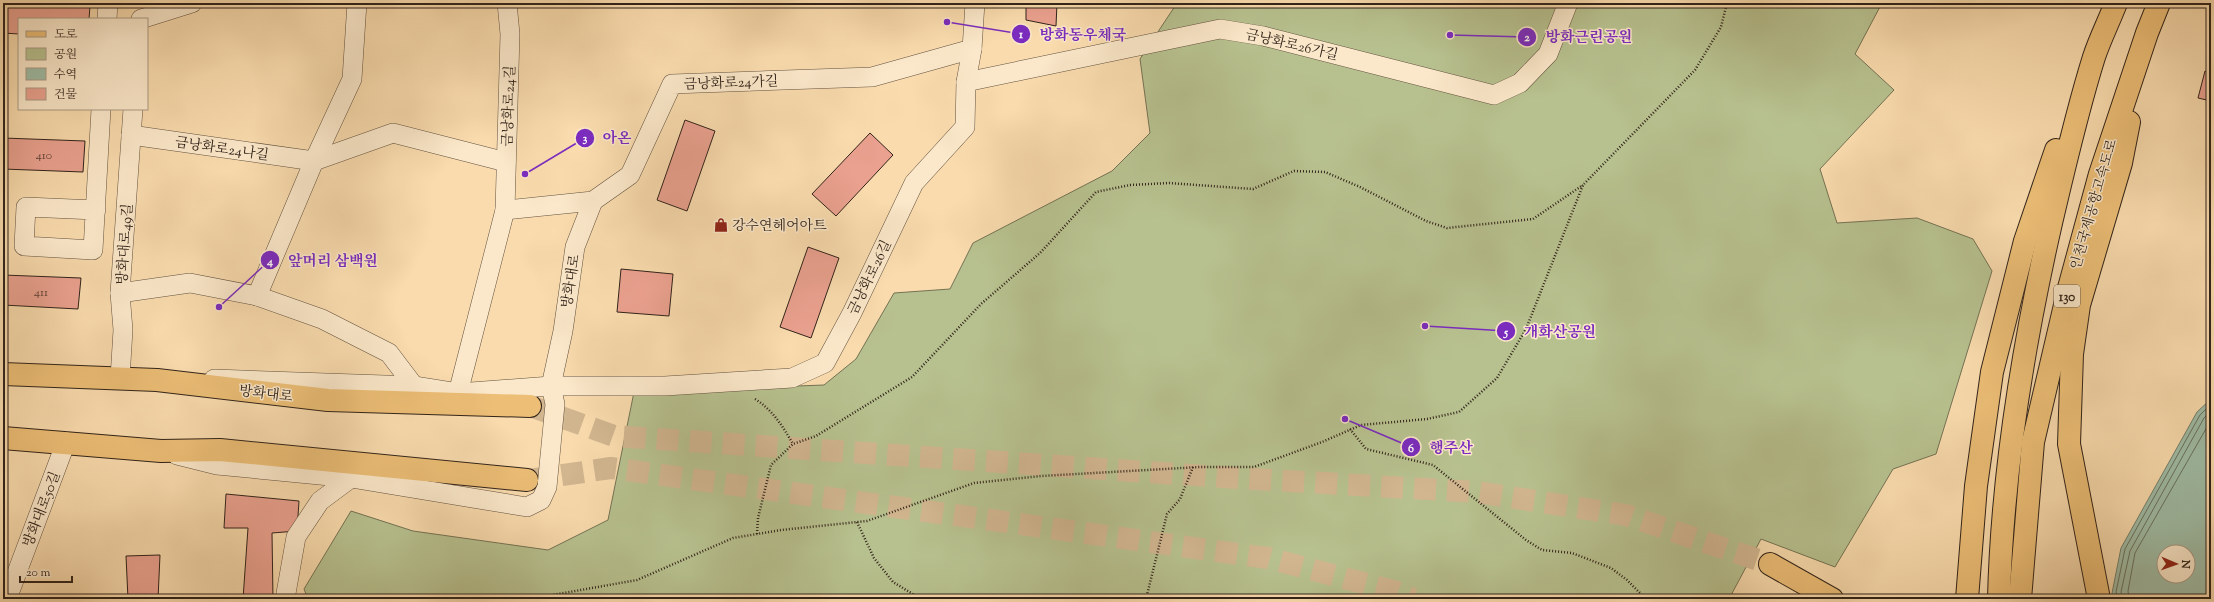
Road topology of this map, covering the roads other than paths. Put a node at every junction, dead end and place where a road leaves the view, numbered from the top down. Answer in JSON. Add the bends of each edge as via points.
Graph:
{"nodes":[{"id":1,"x":108,"y":3,"type":"edge"},
{"id":2,"x":192,"y":3,"type":"edge"},
{"id":3,"x":357,"y":3,"type":"edge"},
{"id":4,"x":507,"y":3,"type":"edge"},
{"id":5,"x":975,"y":3,"type":"edge"},
{"id":6,"x":1568,"y":3,"type":"edge"},
{"id":7,"x":2116,"y":3,"type":"edge"},
{"id":8,"x":2159,"y":3,"type":"edge"},
{"id":9,"x":107,"y":18,"type":"edge"},
{"id":10,"x":144,"y":18,"type":"edge"},
{"id":11,"x":2147,"y":33,"type":"junction"},
{"id":12,"x":972,"y":49,"type":"junction"},
{"id":13,"x":2094,"y":56,"type":"junction"},
{"id":14,"x":966,"y":82,"type":"junction"},
{"id":15,"x":101,"y":110,"type":"edge"},
{"id":16,"x":133,"y":110,"type":"edge"},
{"id":17,"x":131,"y":135,"type":"junction"},
{"id":18,"x":314,"y":161,"type":"junction"},
{"id":19,"x":506,"y":162,"type":"junction"},
{"id":20,"x":593,"y":201,"type":"junction"},
{"id":21,"x":96,"y":210,"type":"dead end"},
{"id":22,"x":505,"y":210,"type":"junction"},
{"id":23,"x":120,"y":293,"type":"junction"},
{"id":24,"x":257,"y":296,"type":"junction"},
{"id":25,"x":3,"y":374,"type":"edge"},
{"id":26,"x":120,"y":378,"type":"junction"},
{"id":27,"x":157,"y":380,"type":"junction"},
{"id":28,"x":414,"y":386,"type":"junction"},
{"id":29,"x":551,"y":386,"type":"junction"},
{"id":30,"x":458,"y":392,"type":"junction"},
{"id":31,"x":530,"y":406,"type":"tunnel mouth"},
{"id":32,"x":3,"y":438,"type":"edge"},
{"id":33,"x":66,"y":442,"type":"junction"},
{"id":34,"x":161,"y":451,"type":"junction"},
{"id":35,"x":351,"y":478,"type":"junction"},
{"id":36,"x":528,"y":480,"type":"tunnel mouth"},
{"id":37,"x":1770,"y":564,"type":"tunnel mouth"},
{"id":38,"x":7,"y":599,"type":"edge"},
{"id":39,"x":285,"y":599,"type":"edge"},
{"id":40,"x":1832,"y":599,"type":"edge"},
{"id":41,"x":1967,"y":599,"type":"edge"},
{"id":42,"x":1998,"y":599,"type":"edge"},
{"id":43,"x":2020,"y":599,"type":"edge"},
{"id":44,"x":2099,"y":599,"type":"edge"}],
"edges":[{"from":1,"to":9,"type":"street"},
{"from":2,"to":10,"type":"street"},
{"from":3,"to":18,"type":"street","via":[[352,79]]},
{"from":4,"to":19,"type":"street","name":"금낭화로24길","via":[[510,34]]},
{"from":5,"to":12,"type":"street","name":"금낭화로26길"},
{"from":6,"to":14,"type":"street","name":"금낭화로26가길","via":[[1548,54],[1520,83],[1494,95],[1286,42],[1220,29]]},
{"from":7,"to":13,"type":"main road","number":"130"},
{"from":8,"to":11,"type":"main road","name":"인천국제공항고속도로","number":"130"},
{"from":11,"to":43,"type":"main road","name":"인천국제공항고속도로","number":"130","via":[[2100,174],[2069,288],[2033,442]]},
{"from":11,"to":44,"type":"main road","via":[[2121,163],[2079,305],[2072,354],[2069,444]]},
{"from":12,"to":14,"type":"street","name":"금낭화로26길"},
{"from":12,"to":20,"type":"street","name":"금낭화로24가길","via":[[872,77],[672,84],[630,175]]},
{"from":13,"to":41,"type":"main road","via":[[2059,140],[2025,241],[1992,372],[1976,486]]},
{"from":13,"to":42,"type":"main road","number":"130","via":[[2058,195],[2032,310],[2012,438]]},
{"from":14,"to":29,"type":"street","name":"금낭화로26길","via":[[965,127],[914,183],[852,313],[824,363],[792,378],[665,386]]},
{"from":15,"to":21,"type":"street"},
{"from":16,"to":17,"type":"street","name":"방화대로49길"},
{"from":17,"to":18,"type":"street","name":"금낭화로24나길"},
{"from":17,"to":23,"type":"street","name":"방화대로49길"},
{"from":18,"to":19,"type":"street","name":"금낭화로24나길","via":[[393,133]]},
{"from":18,"to":24,"type":"street"},
{"from":19,"to":22,"type":"street","name":"금낭화로24길"},
{"from":20,"to":22,"type":"street","name":"금낭화로24가길"},
{"from":20,"to":29,"type":"street","name":"방화대로","via":[[575,247],[563,331]]},
{"from":22,"to":30,"type":"street"},
{"from":23,"to":24,"type":"street","via":[[190,283]]},
{"from":23,"to":26,"type":"street","name":"방화대로49길","via":[[123,330]]},
{"from":24,"to":28,"type":"street","via":[[322,319],[389,353]]},
{"from":25,"to":26,"type":"main road","name":"방화대로"},
{"from":26,"to":27,"type":"main road","name":"방화대로"},
{"from":27,"to":28,"type":"street","name":"금낭화로26길","via":[[234,378]]},
{"from":27,"to":31,"type":"main road","name":"방화대로","via":[[328,400]]},
{"from":28,"to":30,"type":"street","name":"금낭화로26길"},
{"from":29,"to":30,"type":"street","name":"금낭화로26길"},
{"from":29,"to":35,"type":"street","via":[[555,404],[547,487],[541,500],[527,507]]},
{"from":32,"to":33,"type":"main road"},
{"from":33,"to":34,"type":"main road"},
{"from":33,"to":38,"type":"street","name":"방화대로50길"},
{"from":34,"to":35,"type":"street","via":[[217,465]]},
{"from":34,"to":36,"type":"main road","via":[[220,450]]},
{"from":35,"to":39,"type":"street","via":[[320,501],[296,537]]},
{"from":37,"to":40,"type":"main road"}]}
